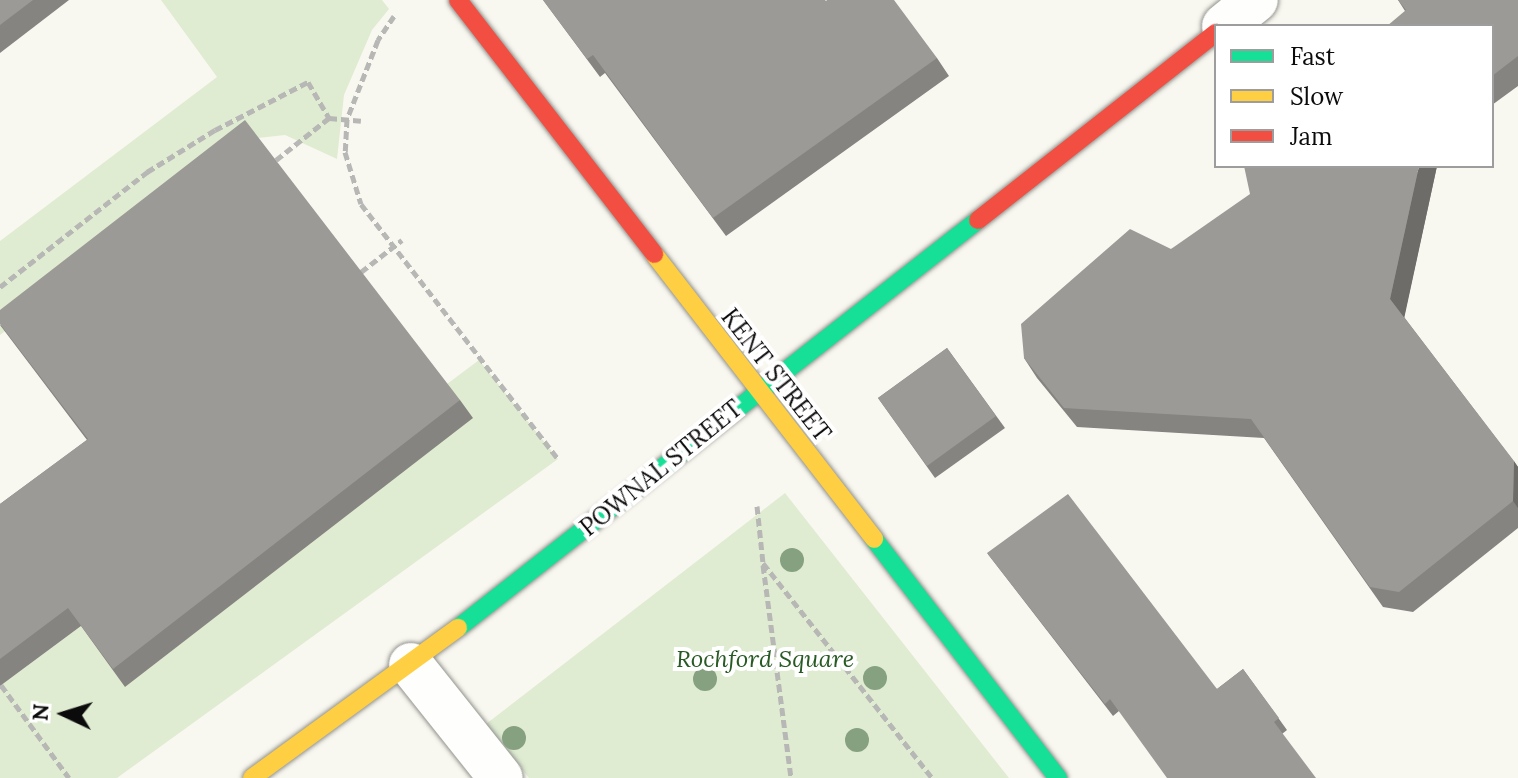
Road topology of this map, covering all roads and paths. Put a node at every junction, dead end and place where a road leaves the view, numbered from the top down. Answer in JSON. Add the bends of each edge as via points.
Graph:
{"nodes":[{"id":1,"x":458,"y":0,"type":"edge"},
{"id":2,"x":1256,"y":0,"type":"edge"},
{"id":3,"x":394,"y":16,"type":"dead end"},
{"id":4,"x":1226,"y":24,"type":"edge"},
{"id":5,"x":1214,"y":35,"type":"edge"},
{"id":6,"x":329,"y":118,"type":"junction"},
{"id":7,"x":347,"y":119,"type":"junction"},
{"id":8,"x":361,"y":121,"type":"dead end"},
{"id":9,"x":276,"y":160,"type":"edge"},
{"id":10,"x":402,"y":240,"type":"dead end"},
{"id":11,"x":392,"y":248,"type":"junction"},
{"id":12,"x":361,"y":272,"type":"edge"},
{"id":13,"x":0,"y":287,"type":"edge"},
{"id":14,"x":758,"y":390,"type":"junction"},
{"id":15,"x":558,"y":459,"type":"dead end"},
{"id":16,"x":757,"y":506,"type":"dead end"},
{"id":17,"x":763,"y":563,"type":"junction"},
{"id":18,"x":411,"y":665,"type":"junction"},
{"id":19,"x":1,"y":685,"type":"edge"},
{"id":20,"x":69,"y":778,"type":"edge"},
{"id":21,"x":252,"y":778,"type":"edge"},
{"id":22,"x":501,"y":778,"type":"edge"},
{"id":23,"x":791,"y":778,"type":"edge"},
{"id":24,"x":932,"y":778,"type":"edge"},
{"id":25,"x":1058,"y":778,"type":"edge"}],
"edges":[{"from":1,"to":14,"type":"street","name":"KENT STREET"},
{"from":2,"to":4,"type":"street"},
{"from":3,"to":7,"type":"path","via":[[378,40]]},
{"from":5,"to":14,"type":"street","name":"POWNAL STREET"},
{"from":6,"to":7,"type":"path"},
{"from":6,"to":9,"type":"path"},
{"from":6,"to":13,"type":"path","via":[[308,82],[268,102],[147,172]]},
{"from":7,"to":8,"type":"path"},
{"from":7,"to":11,"type":"path","via":[[345,152],[361,204]]},
{"from":10,"to":11,"type":"path"},
{"from":11,"to":12,"type":"path"},
{"from":11,"to":15,"type":"path"},
{"from":14,"to":18,"type":"street","name":"POWNAL STREET"},
{"from":14,"to":25,"type":"street","name":"KENT STREET"},
{"from":16,"to":17,"type":"path"},
{"from":17,"to":23,"type":"path"},
{"from":17,"to":24,"type":"path"},
{"from":18,"to":21,"type":"street","name":"POWNAL STREET"},
{"from":18,"to":22,"type":"street"},
{"from":19,"to":20,"type":"path"}]}
